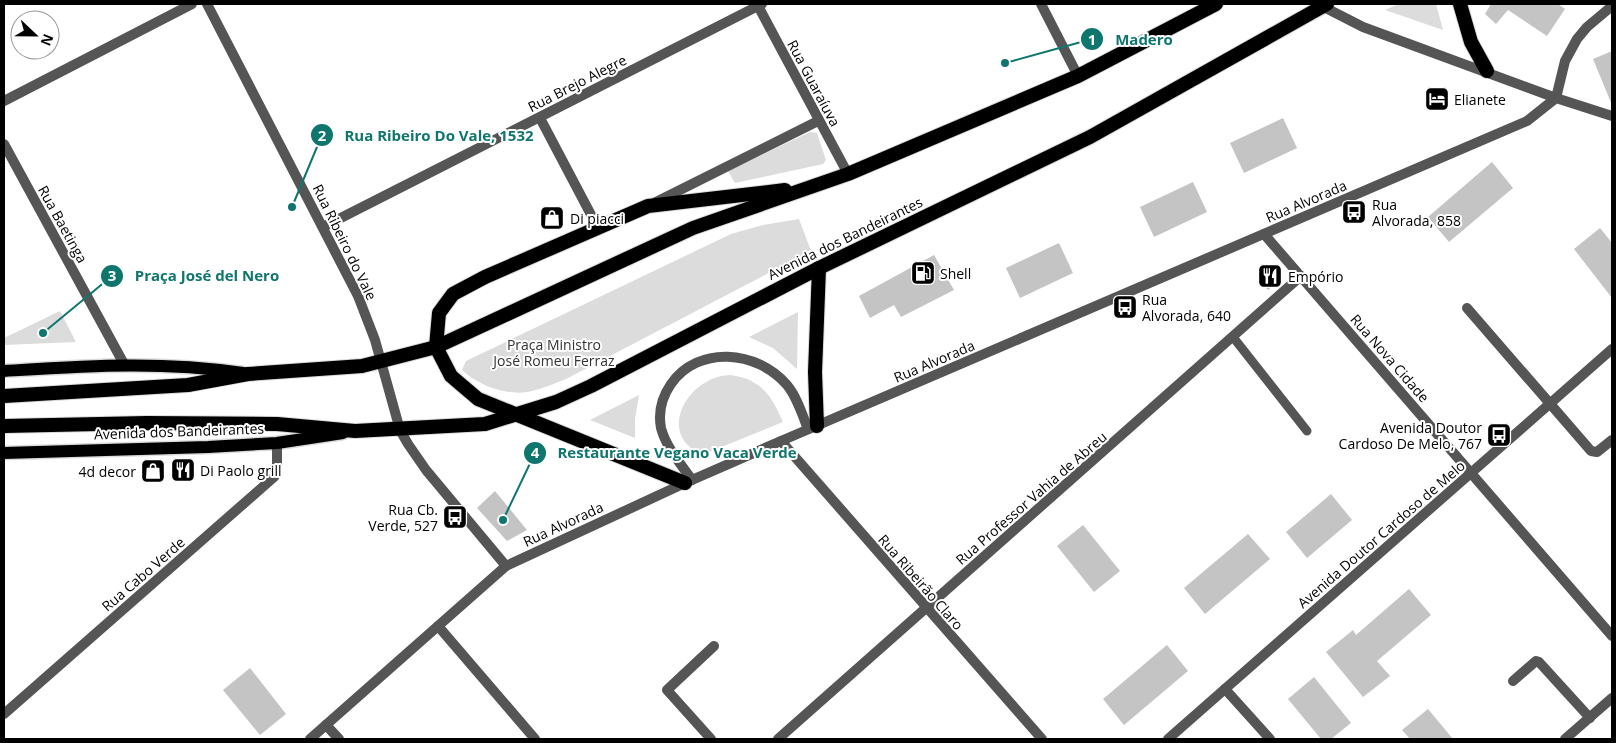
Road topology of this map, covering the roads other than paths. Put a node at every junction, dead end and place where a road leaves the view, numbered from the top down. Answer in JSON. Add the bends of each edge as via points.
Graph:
{"nodes":[{"id":1,"x":192,"y":4,"type":"edge"},
{"id":2,"x":207,"y":4,"type":"edge"},
{"id":3,"x":759,"y":4,"type":"edge"},
{"id":4,"x":1041,"y":4,"type":"edge"},
{"id":5,"x":1216,"y":4,"type":"edge"},
{"id":6,"x":1460,"y":4,"type":"edge"},
{"id":7,"x":1322,"y":5,"type":"edge"},
{"id":8,"x":1612,"y":6,"type":"edge"},
{"id":9,"x":1487,"y":71,"type":"junction"},
{"id":10,"x":1078,"y":76,"type":"junction"},
{"id":11,"x":1556,"y":98,"type":"junction"},
{"id":12,"x":4,"y":100,"type":"edge"},
{"id":13,"x":1612,"y":116,"type":"edge"},
{"id":14,"x":540,"y":118,"type":"junction"},
{"id":15,"x":818,"y":121,"type":"junction"},
{"id":16,"x":4,"y":144,"type":"edge"},
{"id":17,"x":848,"y":174,"type":"junction"},
{"id":18,"x":812,"y":186,"type":"junction"},
{"id":19,"x":648,"y":206,"type":"junction"},
{"id":20,"x":323,"y":227,"type":"junction"},
{"id":21,"x":598,"y":228,"type":"junction"},
{"id":22,"x":1264,"y":234,"type":"junction"},
{"id":23,"x":819,"y":268,"type":"junction"},
{"id":24,"x":1300,"y":276,"type":"junction"},
{"id":25,"x":1467,"y":308,"type":"dead end"},
{"id":26,"x":1233,"y":337,"type":"junction"},
{"id":27,"x":113,"y":343,"type":"junction"},
{"id":28,"x":436,"y":347,"type":"junction"},
{"id":29,"x":1612,"y":349,"type":"edge"},
{"id":30,"x":380,"y":363,"type":"junction"},
{"id":31,"x":124,"y":364,"type":"junction"},
{"id":32,"x":109,"y":365,"type":"junction"},
{"id":33,"x":4,"y":371,"type":"edge"},
{"id":34,"x":248,"y":374,"type":"junction"},
{"id":35,"x":4,"y":396,"type":"edge"},
{"id":36,"x":1551,"y":403,"type":"junction"},
{"id":37,"x":517,"y":416,"type":"junction"},
{"id":38,"x":4,"y":426,"type":"edge"},
{"id":39,"x":813,"y":428,"type":"junction"},
{"id":40,"x":400,"y":430,"type":"junction"},
{"id":41,"x":355,"y":431,"type":"junction"},
{"id":42,"x":1307,"y":432,"type":"dead end"},
{"id":43,"x":1612,"y":440,"type":"edge"},
{"id":44,"x":781,"y":441,"type":"junction"},
{"id":45,"x":276,"y":443,"type":"junction"},
{"id":46,"x":4,"y":453,"type":"edge"},
{"id":47,"x":1472,"y":474,"type":"junction"},
{"id":48,"x":688,"y":481,"type":"junction"},
{"id":49,"x":506,"y":566,"type":"junction"},
{"id":50,"x":926,"y":609,"type":"junction"},
{"id":51,"x":438,"y":626,"type":"junction"},
{"id":52,"x":1612,"y":636,"type":"edge"},
{"id":53,"x":714,"y":646,"type":"dead end"},
{"id":54,"x":1513,"y":681,"type":"dead end"},
{"id":55,"x":1225,"y":689,"type":"junction"},
{"id":56,"x":1612,"y":698,"type":"edge"},
{"id":57,"x":4,"y":714,"type":"edge"},
{"id":58,"x":1590,"y":718,"type":"junction"},
{"id":59,"x":326,"y":725,"type":"junction"},
{"id":60,"x":310,"y":739,"type":"edge"},
{"id":61,"x":339,"y":739,"type":"edge"},
{"id":62,"x":535,"y":739,"type":"edge"},
{"id":63,"x":711,"y":739,"type":"edge"},
{"id":64,"x":778,"y":739,"type":"edge"},
{"id":65,"x":1042,"y":739,"type":"edge"},
{"id":66,"x":1168,"y":739,"type":"edge"},
{"id":67,"x":1270,"y":739,"type":"edge"},
{"id":68,"x":1565,"y":739,"type":"edge"}],
"edges":[{"from":1,"to":12,"type":"street"},
{"from":2,"to":20,"type":"street","name":"Rua Ribeiro do Vale"},
{"from":3,"to":14,"type":"street","name":"Rua Brejo Alegre"},
{"from":3,"to":15,"type":"street","name":"Rua Guaraíuva"},
{"from":4,"to":10,"type":"street"},
{"from":5,"to":10,"type":"highway"},
{"from":6,"to":9,"type":"highway","via":[[1471,42]]},
{"from":7,"to":9,"type":"street","via":[[1363,27]]},
{"from":7,"to":23,"type":"highway","name":"Avenida dos Bandeirantes","via":[[1090,137]]},
{"from":8,"to":11,"type":"street","via":[[1574,43],[1565,61]]},
{"from":9,"to":11,"type":"street"},
{"from":10,"to":17,"type":"highway"},
{"from":11,"to":13,"type":"street"},
{"from":11,"to":22,"type":"street","name":"Rua Alvorada","via":[[1527,121]]},
{"from":14,"to":20,"type":"street","name":"Rua Brejo Alegre"},
{"from":14,"to":21,"type":"street"},
{"from":15,"to":17,"type":"street","name":"Rua Guaraíuva"},
{"from":15,"to":19,"type":"street"},
{"from":16,"to":27,"type":"street","name":"Rua Baetinga"},
{"from":17,"to":18,"type":"highway"},
{"from":18,"to":19,"type":"highway"},
{"from":18,"to":28,"type":"highway","via":[[693,228]]},
{"from":19,"to":21,"type":"highway"},
{"from":20,"to":30,"type":"street","name":"Rua Ribeiro do Vale","via":[[358,296]]},
{"from":21,"to":28,"type":"highway","via":[[484,277],[453,294],[439,313]]},
{"from":22,"to":24,"type":"street","name":"Rua Nova Cidade"},
{"from":22,"to":39,"type":"street","name":"Rua Alvorada"},
{"from":23,"to":37,"type":"highway","name":"Avenida dos Bandeirantes","via":[[591,386]]},
{"from":23,"to":39,"type":"highway"},
{"from":24,"to":26,"type":"street","name":"Rua Professor Vahia de Abreu"},
{"from":24,"to":47,"type":"street","name":"Rua Nova Cidade"},
{"from":25,"to":36,"type":"street"},
{"from":26,"to":42,"type":"lane"},
{"from":26,"to":50,"type":"street","name":"Rua Professor Vahia de Abreu"},
{"from":27,"to":31,"type":"street","name":"Rua Baetinga"},
{"from":27,"to":32,"type":"street"},
{"from":28,"to":30,"type":"highway"},
{"from":28,"to":37,"type":"highway","via":[[444,365],[462,387]]},
{"from":29,"to":36,"type":"street","name":"Avenida Doutor Cardoso de Melo"},
{"from":30,"to":34,"type":"highway"},
{"from":30,"to":40,"type":"street"},
{"from":31,"to":32,"type":"main road"},
{"from":31,"to":34,"type":"main road","via":[[176,365]]},
{"from":32,"to":33,"type":"main road"},
{"from":34,"to":35,"type":"highway","via":[[188,386]]},
{"from":36,"to":43,"type":"street","via":[[1593,452]]},
{"from":36,"to":47,"type":"street","name":"Avenida Doutor Cardoso de Melo"},
{"from":37,"to":40,"type":"highway","name":"Avenida dos Bandeirantes","via":[[485,424]]},
{"from":37,"to":48,"type":"highway"},
{"from":38,"to":41,"type":"highway","name":"Avenida dos Bandeirantes","via":[[277,424]]},
{"from":39,"to":44,"type":"street","name":"Rua Alvorada"},
{"from":39,"to":48,"type":"street","via":[[786,384],[758,364],[736,356],[701,360],[676,376],[660,407],[666,443]]},
{"from":40,"to":41,"type":"highway","name":"Avenida dos Bandeirantes"},
{"from":40,"to":49,"type":"street","via":[[414,455]]},
{"from":41,"to":45,"type":"main road","name":"Avenida dos Bandeirantes"},
{"from":44,"to":48,"type":"street","name":"Rua Alvorada"},
{"from":44,"to":50,"type":"street","name":"Rua Ribeirão Claro"},
{"from":45,"to":46,"type":"main road","name":"Avenida dos Bandeirantes"},
{"from":45,"to":57,"type":"street","name":"Rua Cabo Verde","via":[[277,472],[274,477]]},
{"from":47,"to":52,"type":"street","name":"Rua Nova Cidade"},
{"from":47,"to":55,"type":"street","name":"Avenida Doutor Cardoso de Melo"},
{"from":48,"to":49,"type":"street","name":"Rua Alvorada"},
{"from":49,"to":51,"type":"street","name":"Rua Alvorada"},
{"from":50,"to":64,"type":"street","name":"Rua Professor Vahia de Abreu"},
{"from":50,"to":65,"type":"street","name":"Rua Ribeirão Claro"},
{"from":51,"to":59,"type":"street","name":"Rua Alvorada"},
{"from":51,"to":62,"type":"street"},
{"from":53,"to":63,"type":"street","via":[[667,690]]},
{"from":54,"to":58,"type":"street","via":[[1536,661],[1539,662]]},
{"from":55,"to":66,"type":"street","name":"Avenida Doutor Cardoso de Melo"},
{"from":55,"to":67,"type":"street"},
{"from":56,"to":58,"type":"street"},
{"from":58,"to":68,"type":"street"},
{"from":59,"to":60,"type":"street","name":"Rua Alvorada"},
{"from":59,"to":61,"type":"street"}]}
